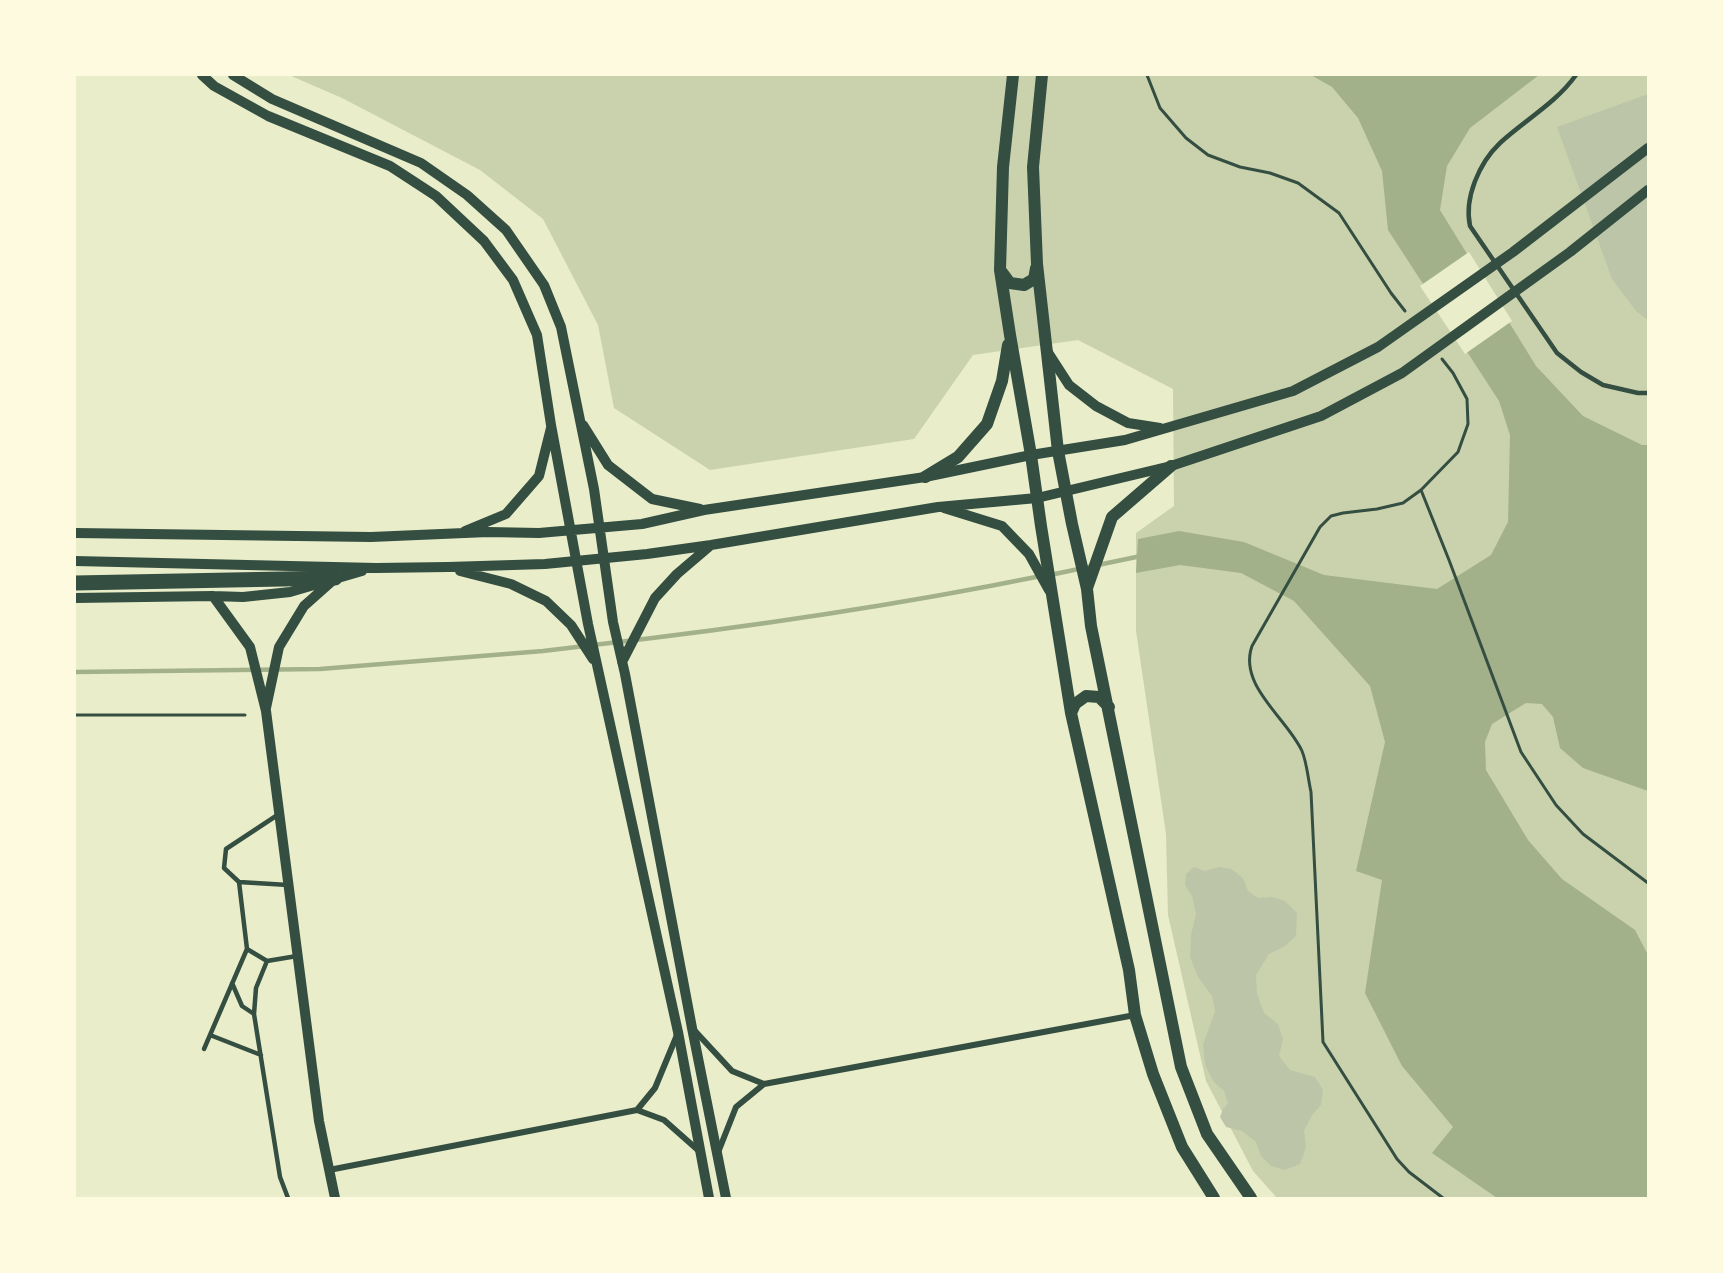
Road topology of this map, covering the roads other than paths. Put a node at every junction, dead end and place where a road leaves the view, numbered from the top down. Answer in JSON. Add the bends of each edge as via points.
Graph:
{"nodes":[{"id":1,"x":202,"y":75,"type":"edge"},
{"id":2,"x":233,"y":75,"type":"edge"},
{"id":3,"x":1013,"y":75,"type":"edge"},
{"id":4,"x":1042,"y":75,"type":"edge"},
{"id":5,"x":1576,"y":75,"type":"edge"},
{"id":6,"x":1648,"y":148,"type":"edge"},
{"id":7,"x":1648,"y":190,"type":"edge"},
{"id":8,"x":1037,"y":264,"type":"junction"},
{"id":9,"x":1000,"y":270,"type":"junction"},
{"id":10,"x":1010,"y":335,"type":"junction"},
{"id":11,"x":1046,"y":350,"type":"junction"},
{"id":12,"x":1648,"y":393,"type":"edge"},
{"id":13,"x":578,"y":418,"type":"junction"},
{"id":14,"x":551,"y":425,"type":"junction"},
{"id":15,"x":1163,"y":428,"type":"junction"},
{"id":16,"x":1058,"y":451,"type":"junction"},
{"id":17,"x":1031,"y":455,"type":"junction"},
{"id":18,"x":1171,"y":466,"type":"junction"},
{"id":19,"x":924,"y":477,"type":"junction"},
{"id":20,"x":1066,"y":490,"type":"junction"},
{"id":21,"x":1037,"y":498,"type":"junction"},
{"id":22,"x":938,"y":507,"type":"junction"},
{"id":23,"x":704,"y":510,"type":"junction"},
{"id":24,"x":599,"y":528,"type":"junction"},
{"id":25,"x":572,"y":531,"type":"junction"},
{"id":26,"x":75,"y":533,"type":"edge"},
{"id":27,"x":459,"y":533,"type":"junction"},
{"id":28,"x":711,"y":545,"type":"junction"},
{"id":29,"x":603,"y":558,"type":"junction"},
{"id":30,"x":75,"y":561,"type":"edge"},
{"id":31,"x":577,"y":561,"type":"junction"},
{"id":32,"x":448,"y":567,"type":"junction"},
{"id":33,"x":376,"y":568,"type":"junction"},
{"id":34,"x":335,"y":578,"type":"junction"},
{"id":35,"x":75,"y":583,"type":"edge"},
{"id":36,"x":1087,"y":589,"type":"junction"},
{"id":37,"x":1052,"y":594,"type":"junction"},
{"id":38,"x":213,"y":596,"type":"junction"},
{"id":39,"x":75,"y":598,"type":"edge"},
{"id":40,"x":622,"y":662,"type":"junction"},
{"id":41,"x":597,"y":669,"type":"junction"},
{"id":42,"x":1109,"y":707,"type":"junction"},
{"id":43,"x":266,"y":710,"type":"junction"},
{"id":44,"x":1071,"y":713,"type":"junction"},
{"id":45,"x":279,"y":814,"type":"junction"},
{"id":46,"x":239,"y":882,"type":"junction"},
{"id":47,"x":288,"y":885,"type":"junction"},
{"id":48,"x":247,"y":949,"type":"junction"},
{"id":49,"x":297,"y":956,"type":"junction"},
{"id":50,"x":267,"y":961,"type":"junction"},
{"id":51,"x":232,"y":983,"type":"junction"},
{"id":52,"x":254,"y":1014,"type":"junction"},
{"id":53,"x":1135,"y":1015,"type":"junction"},
{"id":54,"x":692,"y":1028,"type":"junction"},
{"id":55,"x":678,"y":1032,"type":"junction"},
{"id":56,"x":210,"y":1035,"type":"junction"},
{"id":57,"x":204,"y":1049,"type":"dead end"},
{"id":58,"x":261,"y":1055,"type":"junction"},
{"id":59,"x":764,"y":1084,"type":"junction"},
{"id":60,"x":637,"y":1110,"type":"junction"},
{"id":61,"x":701,"y":1152,"type":"junction"},
{"id":62,"x":717,"y":1153,"type":"junction"},
{"id":63,"x":329,"y":1170,"type":"junction"},
{"id":64,"x":288,"y":1198,"type":"edge"},
{"id":65,"x":335,"y":1198,"type":"edge"},
{"id":66,"x":709,"y":1198,"type":"edge"},
{"id":67,"x":726,"y":1198,"type":"edge"},
{"id":68,"x":1214,"y":1198,"type":"edge"},
{"id":69,"x":1251,"y":1198,"type":"edge"}],
"edges":[{"from":1,"to":14,"type":"street","via":[[214,86],[268,116],[390,166],[436,196],[484,241],[513,280],[537,334]]},
{"from":2,"to":13,"type":"street","via":[[272,99],[420,163],[467,195],[506,230],[544,285],[561,327]]},
{"from":3,"to":9,"type":"main road","via":[[1003,167]]},
{"from":4,"to":8,"type":"main road","via":[[1033,167]]},
{"from":5,"to":12,"type":"lane","via":[[1556,98],[1498,144],[1472,186],[1467,215],[1470,226],[1557,353],[1603,385]]},
{"from":6,"to":15,"type":"street","via":[[1513,252],[1378,347],[1293,391]]},
{"from":7,"to":18,"type":"street","via":[[1570,252],[1402,373],[1321,416]]},
{"from":8,"to":9,"type":"main road","via":[[1034,279],[1024,285],[1010,283]]},
{"from":8,"to":11,"type":"main road"},
{"from":9,"to":10,"type":"main road"},
{"from":10,"to":17,"type":"main road"},
{"from":10,"to":19,"type":"main road","via":[[1002,381],[987,424],[958,457]]},
{"from":11,"to":15,"type":"street","via":[[1069,385],[1096,406],[1128,423]]},
{"from":11,"to":16,"type":"main road"},
{"from":13,"to":23,"type":"street","via":[[608,465],[652,499]]},
{"from":13,"to":24,"type":"street"},
{"from":14,"to":25,"type":"street"},
{"from":14,"to":27,"type":"street","via":[[539,476],[506,514]]},
{"from":15,"to":16,"type":"street","via":[[1125,440]]},
{"from":16,"to":17,"type":"street"},
{"from":16,"to":20,"type":"main road"},
{"from":17,"to":19,"type":"street"},
{"from":17,"to":21,"type":"main road"},
{"from":18,"to":20,"type":"street"},
{"from":18,"to":36,"type":"main road","via":[[1112,517]]},
{"from":19,"to":23,"type":"street"},
{"from":20,"to":21,"type":"street"},
{"from":20,"to":36,"type":"main road"},
{"from":21,"to":22,"type":"street"},
{"from":21,"to":37,"type":"main road"},
{"from":22,"to":28,"type":"street"},
{"from":22,"to":37,"type":"street","via":[[1002,526],[1029,554]]},
{"from":23,"to":24,"type":"street","via":[[642,524]]},
{"from":24,"to":25,"type":"street"},
{"from":24,"to":29,"type":"street"},
{"from":25,"to":27,"type":"street"},
{"from":25,"to":31,"type":"street"},
{"from":26,"to":27,"type":"street","via":[[371,537]]},
{"from":28,"to":29,"type":"street"},
{"from":28,"to":40,"type":"street","via":[[655,598]]},
{"from":29,"to":31,"type":"street"},
{"from":29,"to":40,"type":"street"},
{"from":30,"to":33,"type":"street"},
{"from":31,"to":32,"type":"street"},
{"from":31,"to":41,"type":"street"},
{"from":32,"to":33,"type":"street"},
{"from":32,"to":41,"type":"street","via":[[511,584],[546,601],[571,625]]},
{"from":33,"to":34,"type":"street"},
{"from":34,"to":35,"type":"main road"},
{"from":34,"to":38,"type":"street","via":[[290,592]]},
{"from":34,"to":43,"type":"street","via":[[304,606],[279,647]]},
{"from":36,"to":42,"type":"main road"},
{"from":37,"to":44,"type":"main road"},
{"from":38,"to":39,"type":"street"},
{"from":38,"to":43,"type":"street","via":[[250,647]]},
{"from":40,"to":54,"type":"street"},
{"from":41,"to":55,"type":"street"},
{"from":42,"to":44,"type":"main road","via":[[1099,697],[1086,696]]},
{"from":42,"to":69,"type":"main road","via":[[1181,1067],[1208,1134]]},
{"from":43,"to":45,"type":"street"},
{"from":44,"to":53,"type":"main road","via":[[1129,970]]},
{"from":45,"to":46,"type":"lane","via":[[226,849],[224,868]]},
{"from":45,"to":47,"type":"street"},
{"from":46,"to":47,"type":"lane"},
{"from":46,"to":48,"type":"lane"},
{"from":47,"to":49,"type":"street"},
{"from":48,"to":50,"type":"lane"},
{"from":48,"to":51,"type":"lane"},
{"from":49,"to":50,"type":"lane"},
{"from":49,"to":63,"type":"street"},
{"from":50,"to":52,"type":"lane","via":[[256,988]]},
{"from":51,"to":52,"type":"lane","via":[[242,1005]]},
{"from":51,"to":56,"type":"lane"},
{"from":52,"to":58,"type":"lane"},
{"from":53,"to":59,"type":"street"},
{"from":53,"to":68,"type":"main road","via":[[1182,1147]]},
{"from":54,"to":59,"type":"street","via":[[732,1071]]},
{"from":54,"to":62,"type":"street"},
{"from":55,"to":60,"type":"street","via":[[656,1088]]},
{"from":55,"to":61,"type":"street"},
{"from":56,"to":57,"type":"lane"},
{"from":56,"to":58,"type":"lane"},
{"from":58,"to":64,"type":"lane","via":[[280,1177]]},
{"from":59,"to":62,"type":"street","via":[[736,1107]]},
{"from":60,"to":61,"type":"street","via":[[664,1120]]},
{"from":60,"to":63,"type":"street"},
{"from":61,"to":66,"type":"street"},
{"from":62,"to":67,"type":"street"},
{"from":63,"to":65,"type":"street"}]}
